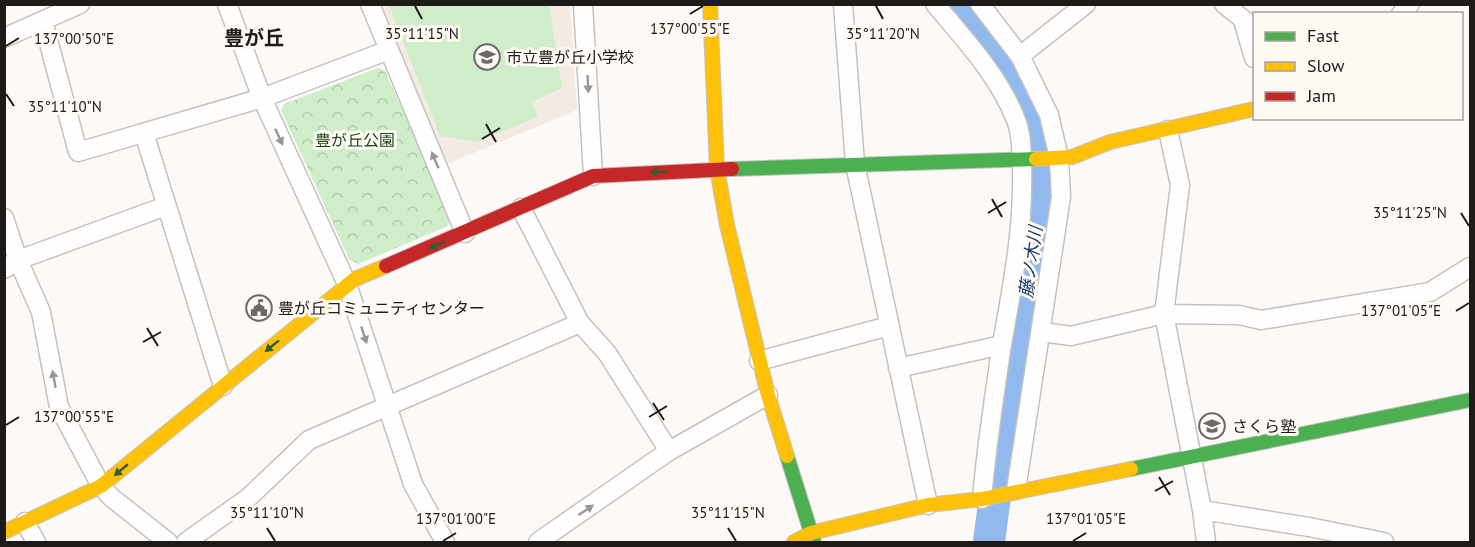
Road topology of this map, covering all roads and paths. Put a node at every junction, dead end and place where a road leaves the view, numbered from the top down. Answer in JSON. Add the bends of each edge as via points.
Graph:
{"nodes":[{"id":1,"x":80,"y":4,"type":"edge"},
{"id":2,"x":227,"y":4,"type":"edge"},
{"id":3,"x":370,"y":4,"type":"edge"},
{"id":4,"x":583,"y":4,"type":"edge"},
{"id":5,"x":710,"y":4,"type":"edge"},
{"id":6,"x":843,"y":4,"type":"edge"},
{"id":7,"x":935,"y":4,"type":"edge"},
{"id":8,"x":980,"y":4,"type":"edge"},
{"id":9,"x":1086,"y":4,"type":"edge"},
{"id":10,"x":1224,"y":4,"type":"edge"},
{"id":11,"x":43,"y":21,"type":"junction"},
{"id":12,"x":1249,"y":24,"type":"edge"},
{"id":13,"x":4,"y":38,"type":"edge"},
{"id":14,"x":389,"y":50,"type":"junction"},
{"id":15,"x":1253,"y":51,"type":"edge"},
{"id":16,"x":1020,"y":56,"type":"junction"},
{"id":17,"x":262,"y":98,"type":"junction"},
{"id":18,"x":1253,"y":109,"type":"edge"},
{"id":19,"x":1168,"y":130,"type":"junction"},
{"id":20,"x":144,"y":133,"type":"junction"},
{"id":21,"x":1054,"y":159,"type":"junction"},
{"id":22,"x":1026,"y":160,"type":"junction"},
{"id":23,"x":855,"y":164,"type":"junction"},
{"id":24,"x":717,"y":169,"type":"junction"},
{"id":25,"x":593,"y":176,"type":"junction"},
{"id":26,"x":166,"y":206,"type":"junction"},
{"id":27,"x":521,"y":208,"type":"junction"},
{"id":28,"x":4,"y":218,"type":"edge"},
{"id":29,"x":465,"y":233,"type":"junction"},
{"id":30,"x":11,"y":265,"type":"edge"},
{"id":31,"x":1470,"y":267,"type":"edge"},
{"id":32,"x":347,"y":284,"type":"junction"},
{"id":33,"x":1164,"y":314,"type":"junction"},
{"id":34,"x":580,"y":323,"type":"junction"},
{"id":35,"x":889,"y":326,"type":"junction"},
{"id":36,"x":1042,"y":332,"type":"junction"},
{"id":37,"x":1002,"y":345,"type":"junction"},
{"id":38,"x":759,"y":361,"type":"junction"},
{"id":39,"x":898,"y":368,"type":"junction"},
{"id":40,"x":223,"y":386,"type":"junction"},
{"id":41,"x":768,"y":395,"type":"junction"},
{"id":42,"x":1470,"y":400,"type":"edge"},
{"id":43,"x":387,"y":406,"type":"junction"},
{"id":44,"x":669,"y":451,"type":"junction"},
{"id":45,"x":1191,"y":456,"type":"junction"},
{"id":46,"x":101,"y":486,"type":"junction"},
{"id":47,"x":1016,"y":490,"type":"junction"},
{"id":48,"x":982,"y":499,"type":"junction"},
{"id":49,"x":927,"y":506,"type":"junction"},
{"id":50,"x":1202,"y":510,"type":"junction"},
{"id":51,"x":25,"y":522,"type":"junction"},
{"id":52,"x":4,"y":532,"type":"edge"},
{"id":53,"x":1311,"y":535,"type":"edge"},
{"id":54,"x":813,"y":538,"type":"edge"},
{"id":55,"x":36,"y":543,"type":"edge"},
{"id":56,"x":168,"y":543,"type":"edge"},
{"id":57,"x":186,"y":543,"type":"edge"},
{"id":58,"x":445,"y":543,"type":"edge"},
{"id":59,"x":538,"y":543,"type":"edge"},
{"id":60,"x":794,"y":543,"type":"edge"},
{"id":61,"x":1206,"y":543,"type":"edge"},
{"id":62,"x":1384,"y":543,"type":"edge"}],
"edges":[{"from":1,"to":11,"type":"street"},
{"from":2,"to":17,"type":"street"},
{"from":3,"to":14,"type":"street"},
{"from":4,"to":25,"type":"street","one_way":true},
{"from":5,"to":24,"type":"street"},
{"from":6,"to":23,"type":"street"},
{"from":7,"to":22,"type":"street","via":[[1003,92],[1017,122]]},
{"from":8,"to":16,"type":"street"},
{"from":9,"to":16,"type":"street"},
{"from":10,"to":12,"type":"street"},
{"from":11,"to":13,"type":"street"},
{"from":11,"to":20,"type":"street","via":[[78,152]]},
{"from":12,"to":15,"type":"street"},
{"from":14,"to":17,"type":"street"},
{"from":29,"to":14,"type":"street","one_way":true},
{"from":16,"to":21,"type":"street","via":[[1049,115]]},
{"from":17,"to":20,"type":"street"},
{"from":17,"to":32,"type":"street","one_way":true},
{"from":18,"to":19,"type":"street"},
{"from":19,"to":21,"type":"street"},
{"from":19,"to":33,"type":"street","via":[[1180,185]]},
{"from":20,"to":26,"type":"street"},
{"from":21,"to":22,"type":"street"},
{"from":21,"to":36,"type":"street","via":[[1061,197]]},
{"from":22,"to":23,"type":"street"},
{"from":22,"to":37,"type":"street","via":[[1020,237]]},
{"from":23,"to":24,"type":"street"},
{"from":23,"to":35,"type":"street"},
{"from":24,"to":25,"type":"street","one_way":true},
{"from":24,"to":38,"type":"street"},
{"from":25,"to":27,"type":"street"},
{"from":26,"to":30,"type":"street"},
{"from":26,"to":40,"type":"street"},
{"from":27,"to":29,"type":"street"},
{"from":27,"to":34,"type":"street"},
{"from":28,"to":30,"type":"street"},
{"from":29,"to":32,"type":"street","one_way":true},
{"from":46,"to":30,"type":"street","one_way":true,"via":[[58,407],[41,312]]},
{"from":31,"to":33,"type":"street","via":[[1430,292],[1261,320],[1239,315]]},
{"from":32,"to":40,"type":"street","one_way":true},
{"from":32,"to":43,"type":"street","one_way":true},
{"from":33,"to":36,"type":"street","via":[[1071,336]]},
{"from":33,"to":45,"type":"street"},
{"from":34,"to":43,"type":"street"},
{"from":34,"to":44,"type":"street","via":[[607,353]]},
{"from":35,"to":38,"type":"street"},
{"from":35,"to":39,"type":"street"},
{"from":36,"to":47,"type":"street"},
{"from":37,"to":39,"type":"street"},
{"from":37,"to":48,"type":"street"},
{"from":38,"to":41,"type":"street"},
{"from":39,"to":49,"type":"street"},
{"from":40,"to":46,"type":"street","one_way":true},
{"from":41,"to":44,"type":"street"},
{"from":41,"to":54,"type":"street"},
{"from":42,"to":45,"type":"street"},
{"from":43,"to":57,"type":"street","via":[[309,440],[248,498]]},
{"from":43,"to":58,"type":"street","via":[[413,484]]},
{"from":59,"to":44,"type":"street","one_way":true},
{"from":45,"to":47,"type":"street"},
{"from":45,"to":50,"type":"street"},
{"from":46,"to":51,"type":"street"},
{"from":46,"to":56,"type":"street"},
{"from":47,"to":48,"type":"street"},
{"from":48,"to":49,"type":"street"},
{"from":49,"to":54,"type":"street"},
{"from":50,"to":53,"type":"street"},
{"from":50,"to":61,"type":"street"},
{"from":51,"to":52,"type":"street"},
{"from":51,"to":55,"type":"street"},
{"from":53,"to":62,"type":"street"},
{"from":54,"to":60,"type":"street"}]}
